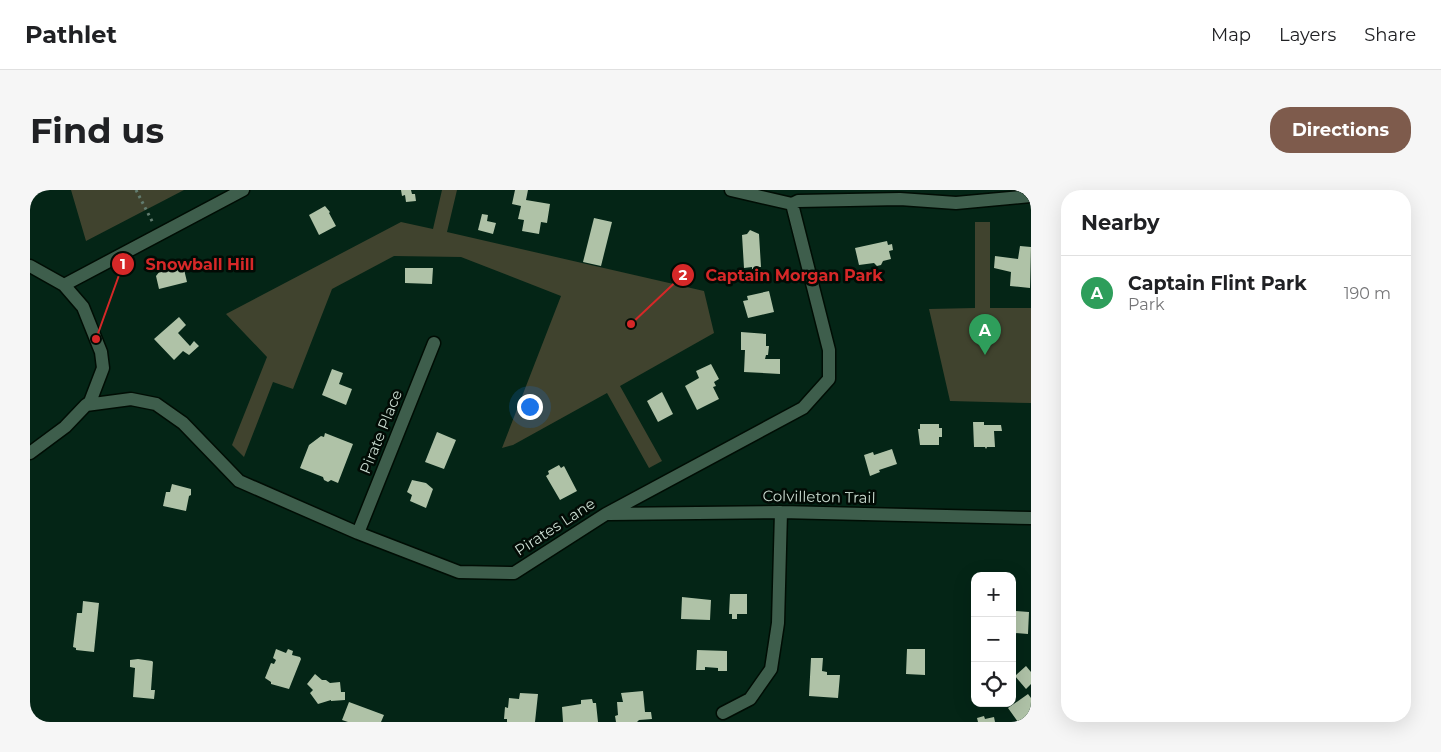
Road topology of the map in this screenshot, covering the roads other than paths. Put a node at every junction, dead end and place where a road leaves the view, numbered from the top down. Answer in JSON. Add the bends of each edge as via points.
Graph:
{"nodes":[{"id":1,"x":242,"y":190,"type":"edge"},
{"id":2,"x":731,"y":190,"type":"edge"},
{"id":3,"x":1031,"y":196,"type":"edge"},
{"id":4,"x":792,"y":204,"type":"junction"},
{"id":5,"x":30,"y":266,"type":"edge"},
{"id":6,"x":64,"y":285,"type":"junction"},
{"id":7,"x":434,"y":342,"type":"dead end"},
{"id":8,"x":86,"y":405,"type":"junction"},
{"id":9,"x":30,"y":453,"type":"edge"},
{"id":10,"x":781,"y":512,"type":"junction"},
{"id":11,"x":606,"y":514,"type":"junction"},
{"id":12,"x":1031,"y":518,"type":"edge"},
{"id":13,"x":358,"y":533,"type":"junction"},
{"id":14,"x":723,"y":713,"type":"dead end"}],
"edges":[{"from":1,"to":6,"type":"street"},
{"from":2,"to":4,"type":"street"},
{"from":3,"to":4,"type":"street","via":[[956,202],[900,199]]},
{"from":4,"to":11,"type":"street","name":"Pirates Lane","via":[[829,350],[829,379],[803,408]]},
{"from":5,"to":6,"type":"street"},
{"from":6,"to":8,"type":"street","via":[[83,307],[101,352],[103,368]]},
{"from":7,"to":13,"type":"street","name":"Pirate Place"},
{"from":8,"to":9,"type":"street","via":[[65,427]]},
{"from":8,"to":13,"type":"street","name":"Pirates Lane","via":[[131,399],[156,404],[183,423],[238,481]]},
{"from":10,"to":11,"type":"street","name":"Colvilleton Trail"},
{"from":10,"to":12,"type":"street","name":"Colvilleton Trail"},
{"from":10,"to":14,"type":"street","via":[[778,623],[771,669],[750,699]]},
{"from":11,"to":13,"type":"street","name":"Pirates Lane","via":[[514,573],[458,572]]}]}
